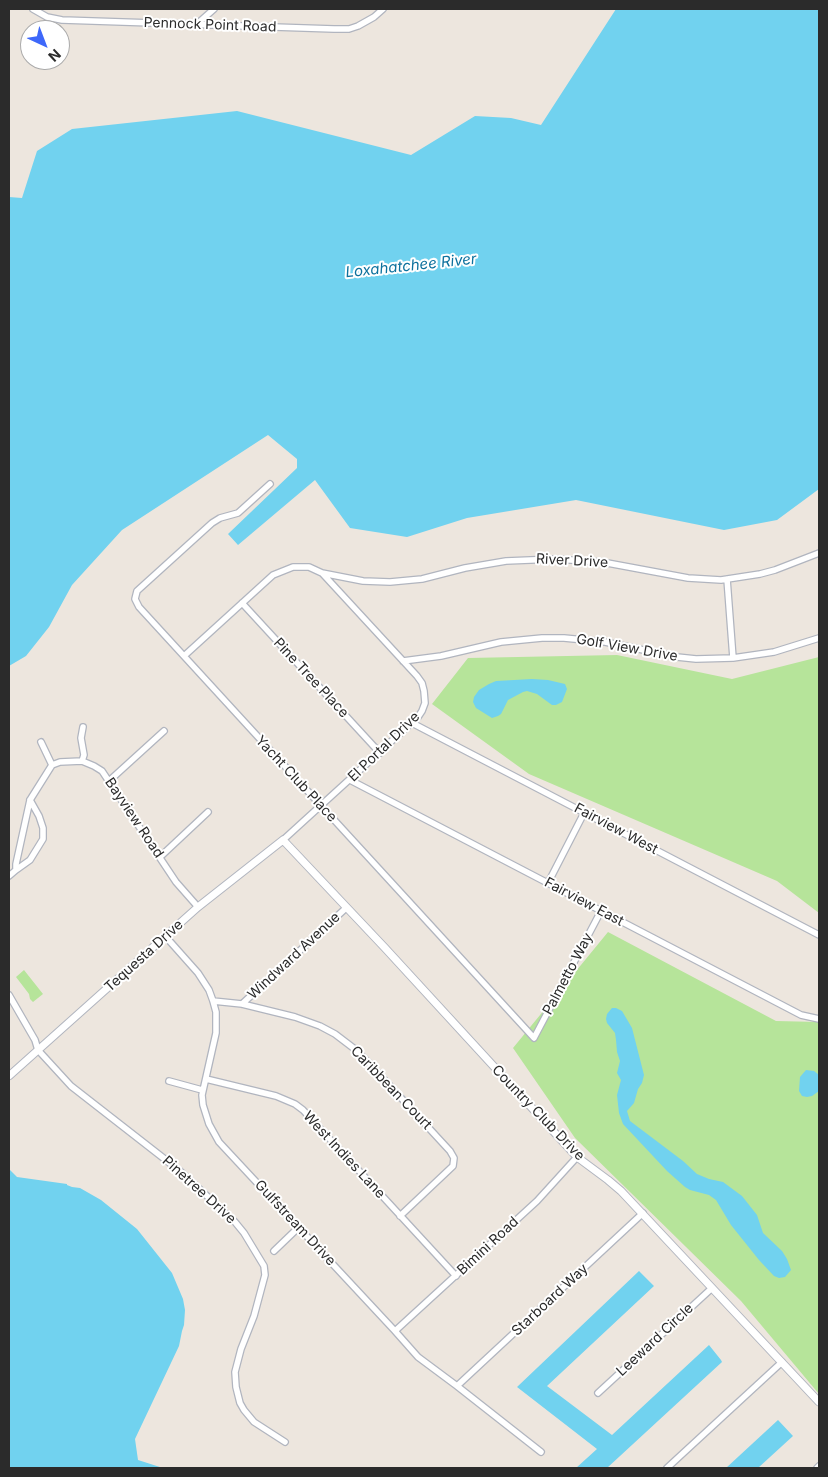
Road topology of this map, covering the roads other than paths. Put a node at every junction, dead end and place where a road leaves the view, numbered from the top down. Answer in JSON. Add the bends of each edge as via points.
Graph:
{"nodes":[{"id":1,"x":34,"y":9,"type":"edge"},
{"id":2,"x":214,"y":9,"type":"edge"},
{"id":3,"x":383,"y":9,"type":"edge"},
{"id":4,"x":197,"y":24,"type":"junction"},
{"id":5,"x":270,"y":484,"type":"dead end"},
{"id":6,"x":819,"y":553,"type":"edge"},
{"id":7,"x":322,"y":573,"type":"junction"},
{"id":8,"x":727,"y":579,"type":"junction"},
{"id":9,"x":242,"y":603,"type":"junction"},
{"id":10,"x":819,"y":638,"type":"edge"},
{"id":11,"x":184,"y":656,"type":"junction"},
{"id":12,"x":733,"y":658,"type":"junction"},
{"id":13,"x":403,"y":661,"type":"junction"},
{"id":14,"x":412,"y":723,"type":"junction"},
{"id":15,"x":83,"y":727,"type":"dead end"},
{"id":16,"x":164,"y":731,"type":"dead end"},
{"id":17,"x":41,"y":742,"type":"dead end"},
{"id":18,"x":380,"y":753,"type":"junction"},
{"id":19,"x":82,"y":761,"type":"junction"},
{"id":20,"x":52,"y":764,"type":"junction"},
{"id":21,"x":350,"y":780,"type":"junction"},
{"id":22,"x":110,"y":781,"type":"junction"},
{"id":23,"x":30,"y":800,"type":"junction"},
{"id":24,"x":322,"y":806,"type":"junction"},
{"id":25,"x":208,"y":812,"type":"dead end"},
{"id":26,"x":584,"y":813,"type":"junction"},
{"id":27,"x":283,"y":840,"type":"junction"},
{"id":28,"x":160,"y":857,"type":"junction"},
{"id":29,"x":16,"y":870,"type":"junction"},
{"id":30,"x":9,"y":876,"type":"edge"},
{"id":31,"x":548,"y":883,"type":"junction"},
{"id":32,"x":198,"y":908,"type":"junction"},
{"id":33,"x":346,"y":908,"type":"junction"},
{"id":34,"x":601,"y":911,"type":"junction"},
{"id":35,"x":819,"y":935,"type":"edge"},
{"id":36,"x":166,"y":937,"type":"junction"},
{"id":37,"x":9,"y":995,"type":"edge"},
{"id":38,"x":213,"y":1001,"type":"junction"},
{"id":39,"x":242,"y":1004,"type":"junction"},
{"id":40,"x":819,"y":1019,"type":"edge"},
{"id":41,"x":534,"y":1038,"type":"joint"},
{"id":42,"x":38,"y":1050,"type":"junction"},
{"id":43,"x":9,"y":1076,"type":"edge"},
{"id":44,"x":206,"y":1079,"type":"junction"},
{"id":45,"x":168,"y":1081,"type":"dead end"},
{"id":46,"x":202,"y":1090,"type":"junction"},
{"id":47,"x":577,"y":1157,"type":"junction"},
{"id":48,"x":642,"y":1214,"type":"junction"},
{"id":49,"x":400,"y":1216,"type":"junction"},
{"id":50,"x":299,"y":1227,"type":"junction"},
{"id":51,"x":274,"y":1251,"type":"dead end"},
{"id":52,"x":456,"y":1276,"type":"junction"},
{"id":53,"x":712,"y":1288,"type":"junction"},
{"id":54,"x":395,"y":1331,"type":"junction"},
{"id":55,"x":782,"y":1362,"type":"junction"},
{"id":56,"x":457,"y":1386,"type":"junction"},
{"id":57,"x":598,"y":1393,"type":"dead end"},
{"id":58,"x":819,"y":1402,"type":"edge"},
{"id":59,"x":285,"y":1442,"type":"dead end"},
{"id":60,"x":541,"y":1452,"type":"dead end"},
{"id":61,"x":667,"y":1468,"type":"edge"}],
"edges":[{"from":1,"to":4,"type":"street","name":"Pennock Point Road","via":[[47,17],[62,20]]},
{"from":2,"to":4,"type":"street"},
{"from":3,"to":4,"type":"street","name":"Pennock Point Road","via":[[366,22],[349,29]]},
{"from":5,"to":11,"type":"street","name":"Yacht Club Place","via":[[238,513],[212,523],[137,591],[138,607]]},
{"from":6,"to":8,"type":"street","name":"River Drive","via":[[768,572]]},
{"from":7,"to":8,"type":"street","name":"River Drive","via":[[362,581],[390,582],[422,579],[506,561],[555,558],[610,563],[688,578]]},
{"from":7,"to":9,"type":"street","via":[[314,568],[297,567],[281,571]]},
{"from":7,"to":13,"type":"street","name":"El Portal Drive"},
{"from":8,"to":12,"type":"street"},
{"from":9,"to":11,"type":"street"},
{"from":9,"to":18,"type":"street","name":"Pine Tree Place"},
{"from":10,"to":12,"type":"street","name":"Golf View Drive","via":[[774,652]]},
{"from":11,"to":24,"type":"street","name":"Yacht Club Place"},
{"from":12,"to":13,"type":"street","name":"Golf View Drive","via":[[677,657],[606,642],[550,638],[501,642]]},
{"from":13,"to":14,"type":"street","name":"El Portal Drive","via":[[420,679],[424,691],[424,707]]},
{"from":14,"to":18,"type":"street","name":"El Portal Drive"},
{"from":14,"to":26,"type":"street","name":"Fairview West"},
{"from":15,"to":19,"type":"street"},
{"from":16,"to":22,"type":"street"},
{"from":17,"to":20,"type":"street"},
{"from":18,"to":21,"type":"street","name":"El Portal Drive"},
{"from":19,"to":20,"type":"street"},
{"from":19,"to":22,"type":"street","name":"Bayview Road","via":[[98,768]]},
{"from":20,"to":23,"type":"street"},
{"from":21,"to":24,"type":"street","name":"El Portal Drive"},
{"from":21,"to":31,"type":"street","name":"Fairview East"},
{"from":22,"to":28,"type":"street","name":"Bayview Road"},
{"from":23,"to":29,"type":"street"},
{"from":23,"to":29,"type":"street","via":[[40,816],[43,839],[30,860]]},
{"from":24,"to":27,"type":"street","name":"El Portal Drive"},
{"from":24,"to":41,"type":"street","name":"Yacht Club Place"},
{"from":25,"to":28,"type":"street"},
{"from":26,"to":31,"type":"street"},
{"from":26,"to":35,"type":"street","name":"Fairview West"},
{"from":27,"to":32,"type":"street","name":"Tequesta Drive"},
{"from":27,"to":33,"type":"street","name":"Country Club Drive"},
{"from":28,"to":32,"type":"street","name":"Bayview Road"},
{"from":29,"to":30,"type":"street"},
{"from":31,"to":34,"type":"street","name":"Fairview East"},
{"from":32,"to":36,"type":"street","name":"Tequesta Drive"},
{"from":33,"to":39,"type":"street","name":"Windward Avenue"},
{"from":33,"to":47,"type":"street","name":"Country Club Drive"},
{"from":34,"to":40,"type":"street","name":"Fairview East","via":[[802,1016]]},
{"from":34,"to":41,"type":"street","name":"Palmetto Way"},
{"from":36,"to":38,"type":"street","name":"Gulfstream Drive","via":[[198,973]]},
{"from":36,"to":42,"type":"street","name":"Tequesta Drive"},
{"from":37,"to":42,"type":"street","name":"Pinetree Drive"},
{"from":38,"to":39,"type":"street","name":"Caribbean Court"},
{"from":38,"to":44,"type":"street","name":"Gulfstream Drive","via":[[216,1033]]},
{"from":39,"to":49,"type":"street","name":"Caribbean Court","via":[[310,1022],[344,1040],[450,1151],[454,1158],[452,1166]]},
{"from":42,"to":43,"type":"street","name":"Tequesta Drive"},
{"from":42,"to":59,"type":"street","name":"Pinetree Drive","via":[[71,1086],[180,1171],[244,1233],[264,1266],[265,1275],[235,1372],[236,1388],[244,1410],[254,1422]]},
{"from":44,"to":46,"type":"street","name":"Gulfstream Drive"},
{"from":44,"to":49,"type":"street","name":"West Indies Lane","via":[[276,1096],[294,1104]]},
{"from":45,"to":46,"type":"street"},
{"from":46,"to":50,"type":"street","name":"Gulfstream Drive","via":[[205,1115],[219,1142]]},
{"from":47,"to":48,"type":"street","name":"Country Club Drive","via":[[608,1180]]},
{"from":47,"to":52,"type":"street","name":"Bimini Road","via":[[537,1201]]},
{"from":48,"to":53,"type":"street","name":"Country Club Drive"},
{"from":48,"to":56,"type":"street","name":"Starboard Way"},
{"from":49,"to":52,"type":"street","name":"West Indies Lane"},
{"from":50,"to":51,"type":"street"},
{"from":50,"to":54,"type":"street","name":"Gulfstream Drive"},
{"from":52,"to":54,"type":"street","name":"Bimini Road"},
{"from":53,"to":55,"type":"street","name":"Country Club Drive"},
{"from":53,"to":57,"type":"street","name":"Leeward Circle"},
{"from":54,"to":56,"type":"street","name":"Gulfstream Drive","via":[[418,1357]]},
{"from":55,"to":58,"type":"street","name":"Country Club Drive"},
{"from":55,"to":61,"type":"street"},
{"from":56,"to":60,"type":"street","name":"Gulfstream Drive"}]}
